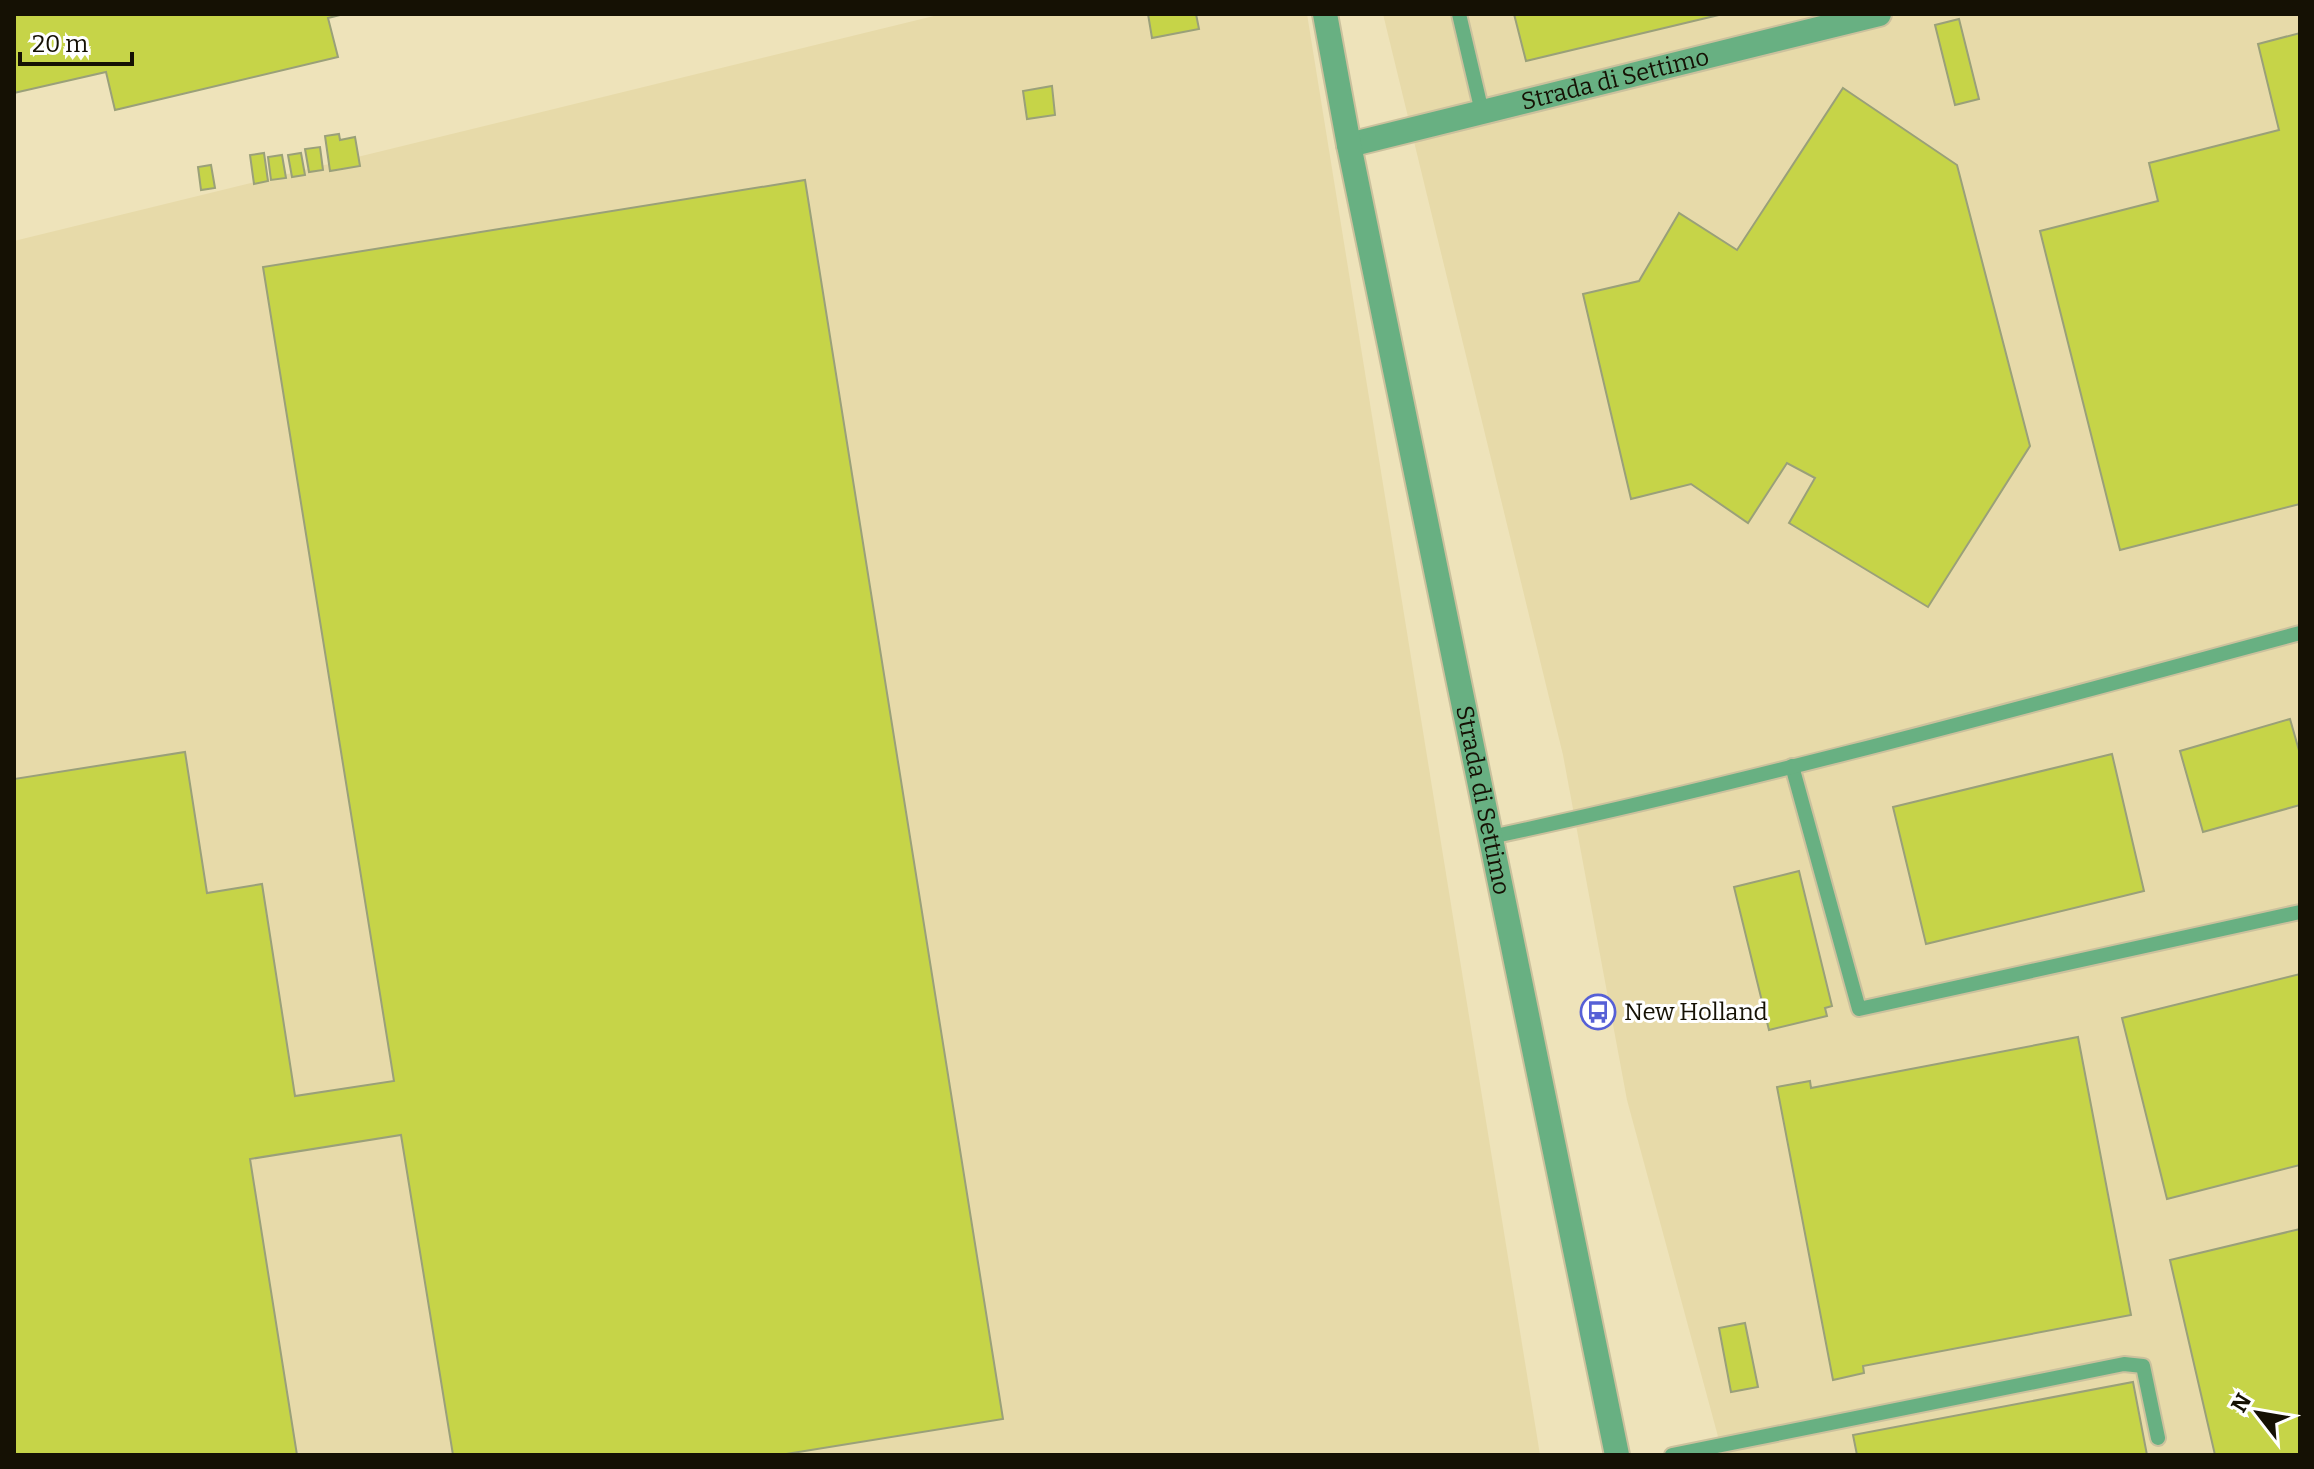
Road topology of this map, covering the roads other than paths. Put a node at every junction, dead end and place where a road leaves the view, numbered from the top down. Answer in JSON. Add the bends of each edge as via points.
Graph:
{"nodes":[{"id":1,"x":1325,"y":14,"type":"edge"},
{"id":2,"x":1459,"y":14,"type":"edge"},
{"id":3,"x":1879,"y":14,"type":"edge"},
{"id":4,"x":1482,"y":112,"type":"junction"},
{"id":5,"x":1349,"y":145,"type":"junction"},
{"id":6,"x":2300,"y":633,"type":"edge"},
{"id":7,"x":1792,"y":766,"type":"junction"},
{"id":8,"x":1491,"y":837,"type":"junction"},
{"id":9,"x":2300,"y":912,"type":"edge"},
{"id":10,"x":2158,"y":1438,"type":"dead end"},
{"id":11,"x":1617,"y":1455,"type":"edge"},
{"id":12,"x":1672,"y":1455,"type":"edge"}],
"edges":[{"from":1,"to":5,"type":"street","name":"Strada di Settimo"},
{"from":2,"to":4,"type":"lane"},
{"from":3,"to":4,"type":"street","name":"Strada di Settimo"},
{"from":4,"to":5,"type":"street","name":"Strada di Settimo"},
{"from":5,"to":8,"type":"street","name":"Strada di Settimo"},
{"from":6,"to":7,"type":"lane"},
{"from":7,"to":8,"type":"lane"},
{"from":7,"to":9,"type":"lane","via":[[1859,1009]]},
{"from":8,"to":11,"type":"street","name":"Strada di Settimo"},
{"from":10,"to":12,"type":"lane","via":[[2143,1366],[2124,1364]]}]}
